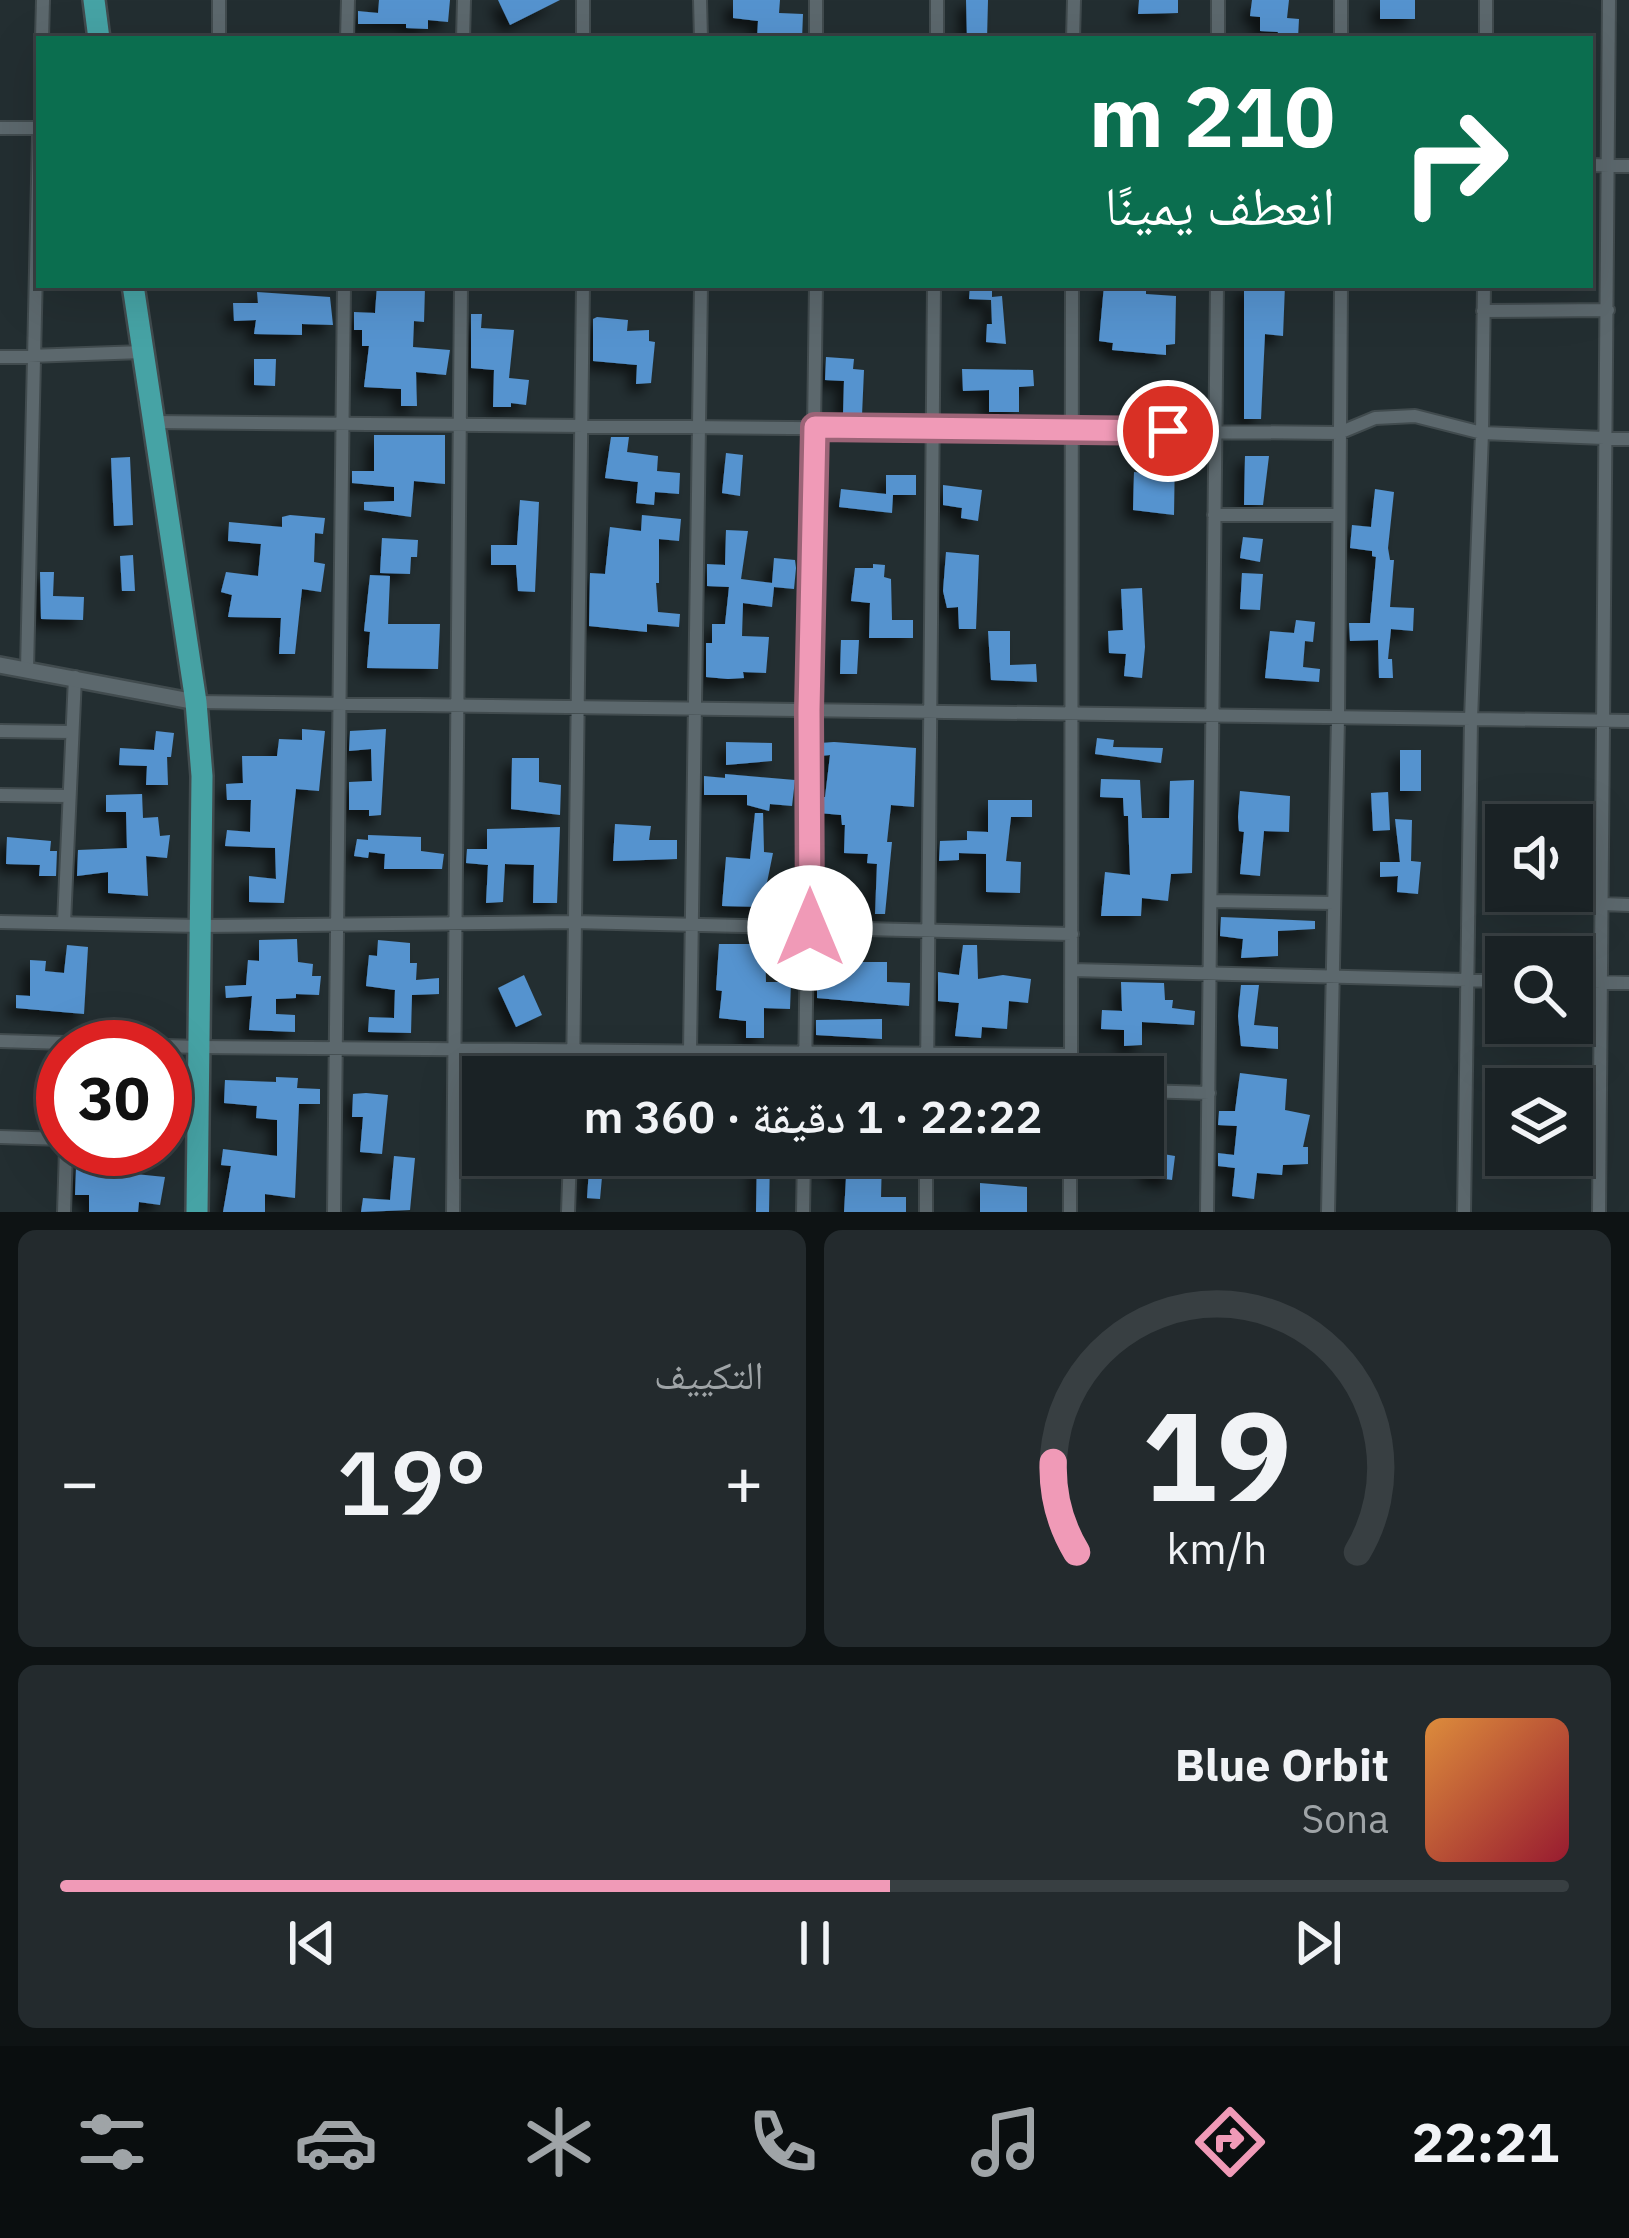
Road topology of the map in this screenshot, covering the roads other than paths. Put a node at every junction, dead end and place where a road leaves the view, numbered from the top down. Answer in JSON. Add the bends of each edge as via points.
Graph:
{"nodes":[{"id":1,"x":43,"y":0,"type":"edge"},
{"id":2,"x":94,"y":0,"type":"edge"},
{"id":3,"x":219,"y":0,"type":"edge"},
{"id":4,"x":348,"y":0,"type":"edge"},
{"id":5,"x":464,"y":0,"type":"edge"},
{"id":6,"x":583,"y":0,"type":"edge"},
{"id":7,"x":700,"y":0,"type":"edge"},
{"id":8,"x":816,"y":0,"type":"edge"},
{"id":9,"x":937,"y":0,"type":"edge"},
{"id":10,"x":1074,"y":0,"type":"edge"},
{"id":11,"x":1218,"y":0,"type":"edge"},
{"id":12,"x":1341,"y":0,"type":"edge"},
{"id":13,"x":1486,"y":0,"type":"edge"},
{"id":14,"x":1609,"y":0,"type":"edge"},
{"id":15,"x":41,"y":36,"type":"edge"},
{"id":16,"x":99,"y":36,"type":"edge"},
{"id":17,"x":219,"y":36,"type":"edge"},
{"id":18,"x":347,"y":36,"type":"edge"},
{"id":19,"x":464,"y":36,"type":"edge"},
{"id":20,"x":583,"y":36,"type":"edge"},
{"id":21,"x":701,"y":36,"type":"edge"},
{"id":22,"x":816,"y":36,"type":"edge"},
{"id":23,"x":937,"y":36,"type":"edge"},
{"id":24,"x":1073,"y":36,"type":"edge"},
{"id":25,"x":1218,"y":36,"type":"edge"},
{"id":26,"x":1341,"y":36,"type":"edge"},
{"id":27,"x":1486,"y":36,"type":"edge"},
{"id":28,"x":0,"y":128,"type":"edge"},
{"id":29,"x":36,"y":132,"type":"edge"},
{"id":30,"x":1593,"y":165,"type":"edge"},
{"id":31,"x":1607,"y":166,"type":"junction"},
{"id":32,"x":1629,"y":166,"type":"edge"},
{"id":33,"x":36,"y":228,"type":"edge"},
{"id":34,"x":134,"y":288,"type":"edge"},
{"id":35,"x":344,"y":288,"type":"edge"},
{"id":36,"x":461,"y":288,"type":"edge"},
{"id":37,"x":583,"y":288,"type":"edge"},
{"id":38,"x":701,"y":288,"type":"edge"},
{"id":39,"x":816,"y":288,"type":"edge"},
{"id":40,"x":934,"y":288,"type":"edge"},
{"id":41,"x":1072,"y":288,"type":"edge"},
{"id":42,"x":1217,"y":288,"type":"edge"},
{"id":43,"x":1340,"y":288,"type":"edge"},
{"id":44,"x":1484,"y":288,"type":"edge"},
{"id":45,"x":1608,"y":310,"type":"junction"},
{"id":46,"x":1483,"y":311,"type":"junction"},
{"id":47,"x":143,"y":352,"type":"junction"},
{"id":48,"x":32,"y":356,"type":"junction"},
{"id":49,"x":0,"y":357,"type":"edge"},
{"id":50,"x":154,"y":422,"type":"junction"},
{"id":51,"x":344,"y":422,"type":"junction"},
{"id":52,"x":460,"y":423,"type":"junction"},
{"id":53,"x":582,"y":427,"type":"junction"},
{"id":54,"x":815,"y":427,"type":"junction"},
{"id":55,"x":700,"y":428,"type":"junction"},
{"id":56,"x":932,"y":428,"type":"junction"},
{"id":57,"x":1072,"y":429,"type":"junction"},
{"id":58,"x":1215,"y":432,"type":"junction"},
{"id":59,"x":1339,"y":433,"type":"junction"},
{"id":60,"x":1482,"y":433,"type":"junction"},
{"id":61,"x":1605,"y":439,"type":"junction"},
{"id":62,"x":1629,"y":439,"type":"edge"},
{"id":63,"x":1214,"y":515,"type":"junction"},
{"id":64,"x":1339,"y":515,"type":"junction"},
{"id":65,"x":0,"y":664,"type":"edge"},
{"id":66,"x":27,"y":670,"type":"junction"},
{"id":67,"x":75,"y":677,"type":"junction"},
{"id":68,"x":196,"y":702,"type":"junction"},
{"id":69,"x":340,"y":705,"type":"junction"},
{"id":70,"x":579,"y":705,"type":"junction"},
{"id":71,"x":459,"y":706,"type":"junction"},
{"id":72,"x":693,"y":707,"type":"junction"},
{"id":73,"x":809,"y":710,"type":"junction"},
{"id":74,"x":928,"y":711,"type":"junction"},
{"id":75,"x":1071,"y":714,"type":"junction"},
{"id":76,"x":1213,"y":717,"type":"junction"},
{"id":77,"x":1338,"y":718,"type":"junction"},
{"id":78,"x":1471,"y":719,"type":"junction"},
{"id":79,"x":1602,"y":721,"type":"junction"},
{"id":80,"x":1629,"y":722,"type":"edge"},
{"id":81,"x":0,"y":731,"type":"edge"},
{"id":82,"x":71,"y":732,"type":"junction"},
{"id":83,"x":0,"y":795,"type":"edge"},
{"id":84,"x":67,"y":796,"type":"junction"},
{"id":85,"x":1212,"y":901,"type":"junction"},
{"id":86,"x":1334,"y":903,"type":"junction"},
{"id":87,"x":1602,"y":904,"type":"junction"},
{"id":88,"x":1629,"y":905,"type":"edge"},
{"id":89,"x":0,"y":922,"type":"edge"},
{"id":90,"x":457,"y":922,"type":"junction"},
{"id":91,"x":574,"y":922,"type":"junction"},
{"id":92,"x":64,"y":923,"type":"junction"},
{"id":93,"x":335,"y":923,"type":"junction"},
{"id":94,"x":692,"y":925,"type":"junction"},
{"id":95,"x":200,"y":926,"type":"junction"},
{"id":96,"x":810,"y":928,"type":"junction"},
{"id":97,"x":928,"y":932,"type":"junction"},
{"id":98,"x":1072,"y":934,"type":"junction"},
{"id":99,"x":1072,"y":970,"type":"junction"},
{"id":100,"x":1212,"y":972,"type":"junction"},
{"id":101,"x":1333,"y":976,"type":"junction"},
{"id":102,"x":1468,"y":980,"type":"junction"},
{"id":103,"x":1485,"y":980,"type":"edge"},
{"id":104,"x":1593,"y":982,"type":"edge"},
{"id":105,"x":1602,"y":982,"type":"junction"},
{"id":106,"x":1629,"y":983,"type":"edge"},
{"id":107,"x":0,"y":1041,"type":"edge"},
{"id":108,"x":36,"y":1043,"type":"edge"},
{"id":109,"x":192,"y":1047,"type":"edge"},
{"id":110,"x":198,"y":1047,"type":"junction"},
{"id":111,"x":335,"y":1048,"type":"junction"},
{"id":112,"x":455,"y":1049,"type":"junction"},
{"id":113,"x":574,"y":1051,"type":"junction"},
{"id":114,"x":927,"y":1051,"type":"junction"},
{"id":115,"x":690,"y":1052,"type":"junction"},
{"id":116,"x":806,"y":1055,"type":"junction"},
{"id":117,"x":1071,"y":1055,"type":"joint"},
{"id":118,"x":574,"y":1056,"type":"edge"},
{"id":119,"x":927,"y":1056,"type":"edge"},
{"id":120,"x":1164,"y":1092,"type":"edge"},
{"id":121,"x":1209,"y":1093,"type":"junction"},
{"id":122,"x":0,"y":1137,"type":"edge"},
{"id":123,"x":36,"y":1138,"type":"edge"},
{"id":124,"x":65,"y":1176,"type":"edge"},
{"id":125,"x":569,"y":1176,"type":"edge"},
{"id":126,"x":804,"y":1176,"type":"edge"},
{"id":127,"x":926,"y":1176,"type":"edge"},
{"id":128,"x":1070,"y":1176,"type":"edge"},
{"id":129,"x":64,"y":1212,"type":"edge"},
{"id":130,"x":197,"y":1212,"type":"edge"},
{"id":131,"x":334,"y":1212,"type":"edge"},
{"id":132,"x":453,"y":1212,"type":"edge"},
{"id":133,"x":568,"y":1212,"type":"edge"},
{"id":134,"x":803,"y":1212,"type":"edge"},
{"id":135,"x":926,"y":1212,"type":"edge"},
{"id":136,"x":1070,"y":1212,"type":"edge"},
{"id":137,"x":1207,"y":1212,"type":"edge"},
{"id":138,"x":1328,"y":1212,"type":"edge"},
{"id":139,"x":1465,"y":1212,"type":"edge"},
{"id":140,"x":1599,"y":1212,"type":"edge"}],
"edges":[{"from":1,"to":15,"type":"street"},
{"from":2,"to":16,"type":"main road"},
{"from":3,"to":17,"type":"street"},
{"from":4,"to":18,"type":"street"},
{"from":5,"to":19,"type":"street"},
{"from":6,"to":20,"type":"street"},
{"from":7,"to":21,"type":"street"},
{"from":8,"to":22,"type":"street"},
{"from":9,"to":23,"type":"street"},
{"from":10,"to":24,"type":"street"},
{"from":11,"to":25,"type":"street"},
{"from":12,"to":26,"type":"street"},
{"from":13,"to":27,"type":"street"},
{"from":14,"to":31,"type":"street"},
{"from":28,"to":29,"type":"street"},
{"from":30,"to":31,"type":"street"},
{"from":31,"to":32,"type":"street"},
{"from":31,"to":45,"type":"street"},
{"from":33,"to":48,"type":"street"},
{"from":34,"to":47,"type":"main road"},
{"from":35,"to":51,"type":"street"},
{"from":36,"to":52,"type":"street"},
{"from":37,"to":53,"type":"street"},
{"from":38,"to":55,"type":"street"},
{"from":39,"to":54,"type":"street"},
{"from":40,"to":56,"type":"street"},
{"from":41,"to":57,"type":"street"},
{"from":42,"to":58,"type":"street"},
{"from":43,"to":59,"type":"street"},
{"from":44,"to":46,"type":"street"},
{"from":45,"to":46,"type":"street"},
{"from":45,"to":61,"type":"street"},
{"from":46,"to":60,"type":"street"},
{"from":47,"to":48,"type":"street"},
{"from":47,"to":50,"type":"main road"},
{"from":48,"to":49,"type":"street"},
{"from":48,"to":66,"type":"street"},
{"from":50,"to":51,"type":"street"},
{"from":50,"to":68,"type":"main road"},
{"from":51,"to":52,"type":"street"},
{"from":51,"to":69,"type":"street"},
{"from":52,"to":53,"type":"street"},
{"from":52,"to":71,"type":"street"},
{"from":53,"to":55,"type":"street"},
{"from":53,"to":70,"type":"street"},
{"from":54,"to":55,"type":"street"},
{"from":54,"to":56,"type":"street"},
{"from":54,"to":73,"type":"street"},
{"from":55,"to":72,"type":"street"},
{"from":56,"to":57,"type":"street"},
{"from":56,"to":74,"type":"street"},
{"from":57,"to":58,"type":"street"},
{"from":57,"to":75,"type":"street"},
{"from":58,"to":59,"type":"street"},
{"from":58,"to":63,"type":"street"},
{"from":59,"to":60,"type":"street","via":[[1375,418],[1415,416]]},
{"from":59,"to":64,"type":"street"},
{"from":60,"to":61,"type":"street"},
{"from":60,"to":78,"type":"street"},
{"from":61,"to":62,"type":"street"},
{"from":61,"to":79,"type":"street"},
{"from":63,"to":64,"type":"street"},
{"from":63,"to":76,"type":"street"},
{"from":64,"to":77,"type":"street"},
{"from":65,"to":66,"type":"street"},
{"from":66,"to":67,"type":"street"},
{"from":67,"to":68,"type":"street"},
{"from":67,"to":82,"type":"street"},
{"from":68,"to":69,"type":"street"},
{"from":68,"to":95,"type":"main road"},
{"from":69,"to":71,"type":"street"},
{"from":69,"to":93,"type":"street"},
{"from":70,"to":71,"type":"street"},
{"from":70,"to":72,"type":"street"},
{"from":70,"to":91,"type":"street"},
{"from":71,"to":90,"type":"street"},
{"from":72,"to":73,"type":"street"},
{"from":72,"to":94,"type":"street"},
{"from":73,"to":74,"type":"street"},
{"from":73,"to":96,"type":"street"},
{"from":74,"to":75,"type":"street"},
{"from":74,"to":97,"type":"street"},
{"from":75,"to":76,"type":"street"},
{"from":75,"to":98,"type":"street"},
{"from":76,"to":77,"type":"street"},
{"from":76,"to":85,"type":"street"},
{"from":77,"to":78,"type":"street"},
{"from":77,"to":86,"type":"street"},
{"from":78,"to":79,"type":"street"},
{"from":78,"to":102,"type":"street"},
{"from":79,"to":80,"type":"street"},
{"from":79,"to":87,"type":"street"},
{"from":81,"to":82,"type":"street"},
{"from":82,"to":84,"type":"street"},
{"from":83,"to":84,"type":"street"},
{"from":84,"to":92,"type":"street"},
{"from":85,"to":86,"type":"street"},
{"from":85,"to":100,"type":"street"},
{"from":86,"to":101,"type":"street"},
{"from":87,"to":88,"type":"street"},
{"from":87,"to":105,"type":"street"},
{"from":89,"to":92,"type":"street"},
{"from":90,"to":91,"type":"street"},
{"from":90,"to":93,"type":"street"},
{"from":90,"to":112,"type":"street"},
{"from":91,"to":94,"type":"street"},
{"from":91,"to":113,"type":"street"},
{"from":92,"to":95,"type":"street"},
{"from":93,"to":95,"type":"street"},
{"from":93,"to":111,"type":"street"},
{"from":94,"to":96,"type":"street"},
{"from":94,"to":115,"type":"street"},
{"from":95,"to":110,"type":"main road"},
{"from":96,"to":97,"type":"street"},
{"from":96,"to":116,"type":"street"},
{"from":97,"to":98,"type":"street"},
{"from":97,"to":114,"type":"street"},
{"from":98,"to":99,"type":"street"},
{"from":99,"to":100,"type":"street"},
{"from":99,"to":117,"type":"street"},
{"from":100,"to":101,"type":"street"},
{"from":100,"to":121,"type":"street"},
{"from":101,"to":102,"type":"street"},
{"from":101,"to":138,"type":"street"},
{"from":102,"to":103,"type":"street"},
{"from":102,"to":139,"type":"street"},
{"from":104,"to":105,"type":"street"},
{"from":105,"to":106,"type":"street"},
{"from":105,"to":140,"type":"street"},
{"from":107,"to":108,"type":"street"},
{"from":109,"to":110,"type":"street"},
{"from":110,"to":111,"type":"street"},
{"from":110,"to":130,"type":"main road"},
{"from":111,"to":112,"type":"street"},
{"from":111,"to":131,"type":"street"},
{"from":112,"to":113,"type":"street"},
{"from":112,"to":132,"type":"street"},
{"from":113,"to":115,"type":"street"},
{"from":113,"to":118,"type":"street"},
{"from":114,"to":116,"type":"street"},
{"from":114,"to":117,"type":"street"},
{"from":114,"to":119,"type":"street"},
{"from":115,"to":116,"type":"street"},
{"from":120,"to":121,"type":"street"},
{"from":121,"to":137,"type":"street"},
{"from":122,"to":123,"type":"street"},
{"from":124,"to":129,"type":"street"},
{"from":125,"to":133,"type":"street"},
{"from":126,"to":134,"type":"street"},
{"from":127,"to":135,"type":"street"},
{"from":128,"to":136,"type":"street"}]}
